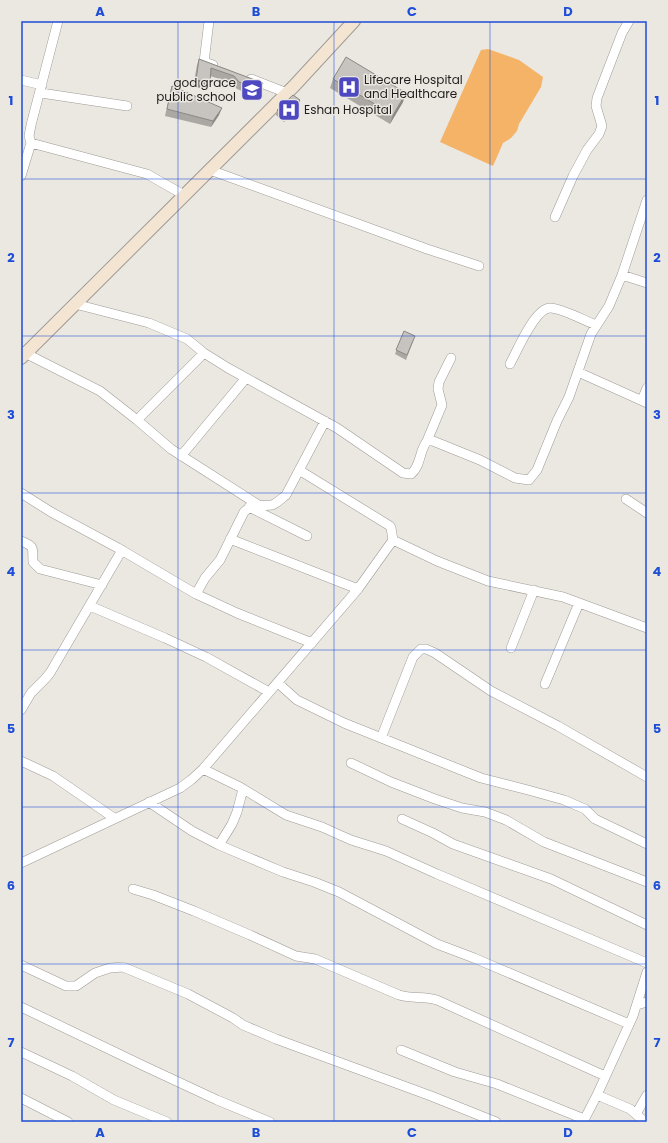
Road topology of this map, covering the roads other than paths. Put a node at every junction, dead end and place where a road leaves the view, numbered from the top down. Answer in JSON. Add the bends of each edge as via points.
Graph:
{"nodes":[{"id":1,"x":58,"y":21,"type":"edge"},
{"id":2,"x":209,"y":21,"type":"edge"},
{"id":3,"x":354,"y":21,"type":"edge"},
{"id":4,"x":629,"y":21,"type":"edge"},
{"id":5,"x":225,"y":69,"type":"edge"},
{"id":6,"x":246,"y":77,"type":"edge"},
{"id":7,"x":21,"y":80,"type":"edge"},
{"id":8,"x":42,"y":89,"type":"junction"},
{"id":9,"x":287,"y":93,"type":"junction"},
{"id":10,"x":127,"y":106,"type":"dead end"},
{"id":11,"x":31,"y":142,"type":"junction"},
{"id":12,"x":210,"y":170,"type":"junction"},
{"id":13,"x":21,"y":176,"type":"edge"},
{"id":14,"x":184,"y":195,"type":"junction"},
{"id":15,"x":647,"y":200,"type":"edge"},
{"id":16,"x":555,"y":217,"type":"dead end"},
{"id":17,"x":479,"y":266,"type":"dead end"},
{"id":18,"x":622,"y":275,"type":"junction"},
{"id":19,"x":647,"y":283,"type":"edge"},
{"id":20,"x":75,"y":304,"type":"junction"},
{"id":21,"x":596,"y":326,"type":"junction"},
{"id":22,"x":204,"y":353,"type":"junction"},
{"id":23,"x":23,"y":354,"type":"edge"},
{"id":24,"x":451,"y":358,"type":"dead end"},
{"id":25,"x":510,"y":364,"type":"dead end"},
{"id":26,"x":578,"y":372,"type":"junction"},
{"id":27,"x":246,"y":378,"type":"junction"},
{"id":28,"x":647,"y":388,"type":"edge"},
{"id":29,"x":645,"y":401,"type":"edge"},
{"id":30,"x":138,"y":420,"type":"junction"},
{"id":31,"x":325,"y":421,"type":"junction"},
{"id":32,"x":427,"y":442,"type":"junction"},
{"id":33,"x":181,"y":456,"type":"junction"},
{"id":34,"x":299,"y":470,"type":"junction"},
{"id":35,"x":21,"y":493,"type":"edge"},
{"id":36,"x":626,"y":499,"type":"dead end"},
{"id":37,"x":253,"y":506,"type":"junction"},
{"id":38,"x":647,"y":513,"type":"edge"},
{"id":39,"x":307,"y":536,"type":"dead end"},
{"id":40,"x":230,"y":539,"type":"junction"},
{"id":41,"x":393,"y":540,"type":"junction"},
{"id":42,"x":21,"y":541,"type":"edge"},
{"id":43,"x":122,"y":550,"type":"junction"},
{"id":44,"x":102,"y":585,"type":"junction"},
{"id":45,"x":358,"y":589,"type":"junction"},
{"id":46,"x":534,"y":590,"type":"junction"},
{"id":47,"x":196,"y":594,"type":"junction"},
{"id":48,"x":579,"y":603,"type":"junction"},
{"id":49,"x":90,"y":606,"type":"junction"},
{"id":50,"x":647,"y":628,"type":"edge"},
{"id":51,"x":312,"y":643,"type":"junction"},
{"id":52,"x":511,"y":648,"type":"dead end"},
{"id":53,"x":278,"y":683,"type":"junction"},
{"id":54,"x":545,"y":684,"type":"dead end"},
{"id":55,"x":269,"y":692,"type":"junction"},
{"id":56,"x":21,"y":710,"type":"edge"},
{"id":57,"x":381,"y":738,"type":"junction"},
{"id":58,"x":21,"y":761,"type":"edge"},
{"id":59,"x":351,"y":763,"type":"dead end"},
{"id":60,"x":203,"y":769,"type":"junction"},
{"id":61,"x":647,"y":777,"type":"edge"},
{"id":62,"x":243,"y":789,"type":"junction"},
{"id":63,"x":149,"y":802,"type":"junction"},
{"id":64,"x":114,"y":818,"type":"junction"},
{"id":65,"x":402,"y":820,"type":"dead end"},
{"id":66,"x":647,"y":844,"type":"edge"},
{"id":67,"x":219,"y":845,"type":"junction"},
{"id":68,"x":21,"y":863,"type":"edge"},
{"id":69,"x":647,"y":882,"type":"edge"},
{"id":70,"x":133,"y":889,"type":"dead end"},
{"id":71,"x":647,"y":925,"type":"edge"},
{"id":72,"x":647,"y":963,"type":"edge"},
{"id":73,"x":21,"y":965,"type":"edge"},
{"id":74,"x":647,"y":972,"type":"edge"},
{"id":75,"x":647,"y":1002,"type":"edge"},
{"id":76,"x":637,"y":1005,"type":"junction"},
{"id":77,"x":21,"y":1007,"type":"edge"},
{"id":78,"x":629,"y":1024,"type":"junction"},
{"id":79,"x":401,"y":1050,"type":"dead end"},
{"id":80,"x":21,"y":1052,"type":"edge"},
{"id":81,"x":605,"y":1076,"type":"junction"},
{"id":82,"x":597,"y":1095,"type":"junction"},
{"id":83,"x":647,"y":1095,"type":"edge"},
{"id":84,"x":21,"y":1098,"type":"edge"},
{"id":85,"x":636,"y":1114,"type":"junction"},
{"id":86,"x":584,"y":1120,"type":"edge"},
{"id":87,"x":68,"y":1122,"type":"edge"},
{"id":88,"x":167,"y":1122,"type":"edge"},
{"id":89,"x":270,"y":1122,"type":"edge"},
{"id":90,"x":496,"y":1122,"type":"edge"},
{"id":91,"x":645,"y":1122,"type":"edge"}],
"edges":[{"from":1,"to":8,"type":"street"},
{"from":2,"to":5,"type":"street","via":[[204,62]]},
{"from":3,"to":9,"type":"main road"},
{"from":4,"to":16,"type":"street","via":[[597,98],[596,106],[602,126],[599,134],[580,163]]},
{"from":6,"to":9,"type":"street"},
{"from":7,"to":8,"type":"street"},
{"from":8,"to":10,"type":"street"},
{"from":8,"to":11,"type":"street","via":[[30,130]]},
{"from":9,"to":12,"type":"main road"},
{"from":11,"to":13,"type":"street"},
{"from":11,"to":14,"type":"street","via":[[147,174]]},
{"from":12,"to":14,"type":"main road"},
{"from":12,"to":17,"type":"street"},
{"from":14,"to":20,"type":"main road"},
{"from":15,"to":18,"type":"street"},
{"from":18,"to":19,"type":"street"},
{"from":18,"to":21,"type":"street","via":[[609,306]]},
{"from":20,"to":22,"type":"street","via":[[149,323],[187,339]]},
{"from":20,"to":23,"type":"main road"},
{"from":21,"to":25,"type":"street","via":[[559,310],[543,310],[535,318]]},
{"from":21,"to":26,"type":"street"},
{"from":22,"to":27,"type":"street"},
{"from":22,"to":30,"type":"street"},
{"from":23,"to":30,"type":"street","via":[[100,391]]},
{"from":24,"to":32,"type":"street","via":[[439,382],[442,405]]},
{"from":26,"to":29,"type":"street"},
{"from":26,"to":32,"type":"street","via":[[537,470],[529,480],[515,478],[433,441]]},
{"from":27,"to":31,"type":"street"},
{"from":27,"to":33,"type":"street"},
{"from":28,"to":29,"type":"street"},
{"from":30,"to":33,"type":"street"},
{"from":31,"to":32,"type":"street","via":[[404,473],[414,472],[423,446]]},
{"from":31,"to":34,"type":"street"},
{"from":33,"to":37,"type":"street"},
{"from":34,"to":37,"type":"street","via":[[286,495],[277,503]]},
{"from":34,"to":41,"type":"street","via":[[390,526]]},
{"from":35,"to":43,"type":"street","via":[[50,512]]},
{"from":36,"to":38,"type":"street"},
{"from":37,"to":39,"type":"street"},
{"from":37,"to":40,"type":"street","via":[[244,512]]},
{"from":40,"to":45,"type":"street"},
{"from":40,"to":47,"type":"street","via":[[220,560]]},
{"from":41,"to":45,"type":"street"},
{"from":41,"to":46,"type":"street","via":[[488,581]]},
{"from":42,"to":44,"type":"street","via":[[33,548],[33,562],[40,569]]},
{"from":43,"to":44,"type":"street"},
{"from":43,"to":47,"type":"street"},
{"from":44,"to":49,"type":"street"},
{"from":45,"to":51,"type":"street"},
{"from":46,"to":48,"type":"street"},
{"from":46,"to":52,"type":"street"},
{"from":47,"to":51,"type":"street"},
{"from":48,"to":50,"type":"street"},
{"from":48,"to":54,"type":"street"},
{"from":49,"to":55,"type":"street","via":[[206,657]]},
{"from":49,"to":56,"type":"street","via":[[50,673],[31,692]]},
{"from":51,"to":53,"type":"street"},
{"from":53,"to":55,"type":"street"},
{"from":53,"to":57,"type":"street","via":[[298,700]]},
{"from":55,"to":60,"type":"street"},
{"from":57,"to":61,"type":"street","via":[[414,657],[421,649],[426,649],[491,691]]},
{"from":57,"to":66,"type":"street","via":[[481,778],[564,800],[585,809],[595,819]]},
{"from":58,"to":64,"type":"street","via":[[53,776]]},
{"from":59,"to":69,"type":"street","via":[[435,799],[506,820],[544,842]]},
{"from":60,"to":62,"type":"street"},
{"from":60,"to":63,"type":"street","via":[[180,788]]},
{"from":62,"to":67,"type":"street","via":[[232,824]]},
{"from":62,"to":72,"type":"street","via":[[286,814],[386,851]]},
{"from":63,"to":64,"type":"street"},
{"from":63,"to":67,"type":"street","via":[[192,831]]},
{"from":64,"to":68,"type":"street"},
{"from":65,"to":71,"type":"street","via":[[453,844],[551,879]]},
{"from":67,"to":78,"type":"street","via":[[339,892],[437,944]]},
{"from":70,"to":81,"type":"street","via":[[406,997],[437,1000]]},
{"from":73,"to":90,"type":"street","via":[[66,986],[76,986],[95,973],[110,968],[123,967],[188,994],[243,1025],[276,1039]]},
{"from":74,"to":76,"type":"street"},
{"from":75,"to":76,"type":"street"},
{"from":76,"to":78,"type":"street"},
{"from":77,"to":89,"type":"street"},
{"from":78,"to":81,"type":"street"},
{"from":79,"to":86,"type":"street","via":[[456,1072],[497,1084]]},
{"from":80,"to":88,"type":"street","via":[[72,1076],[114,1100]]},
{"from":81,"to":82,"type":"street"},
{"from":82,"to":85,"type":"street"},
{"from":82,"to":86,"type":"street"},
{"from":83,"to":85,"type":"street"},
{"from":84,"to":87,"type":"street"},
{"from":85,"to":91,"type":"street"}]}
